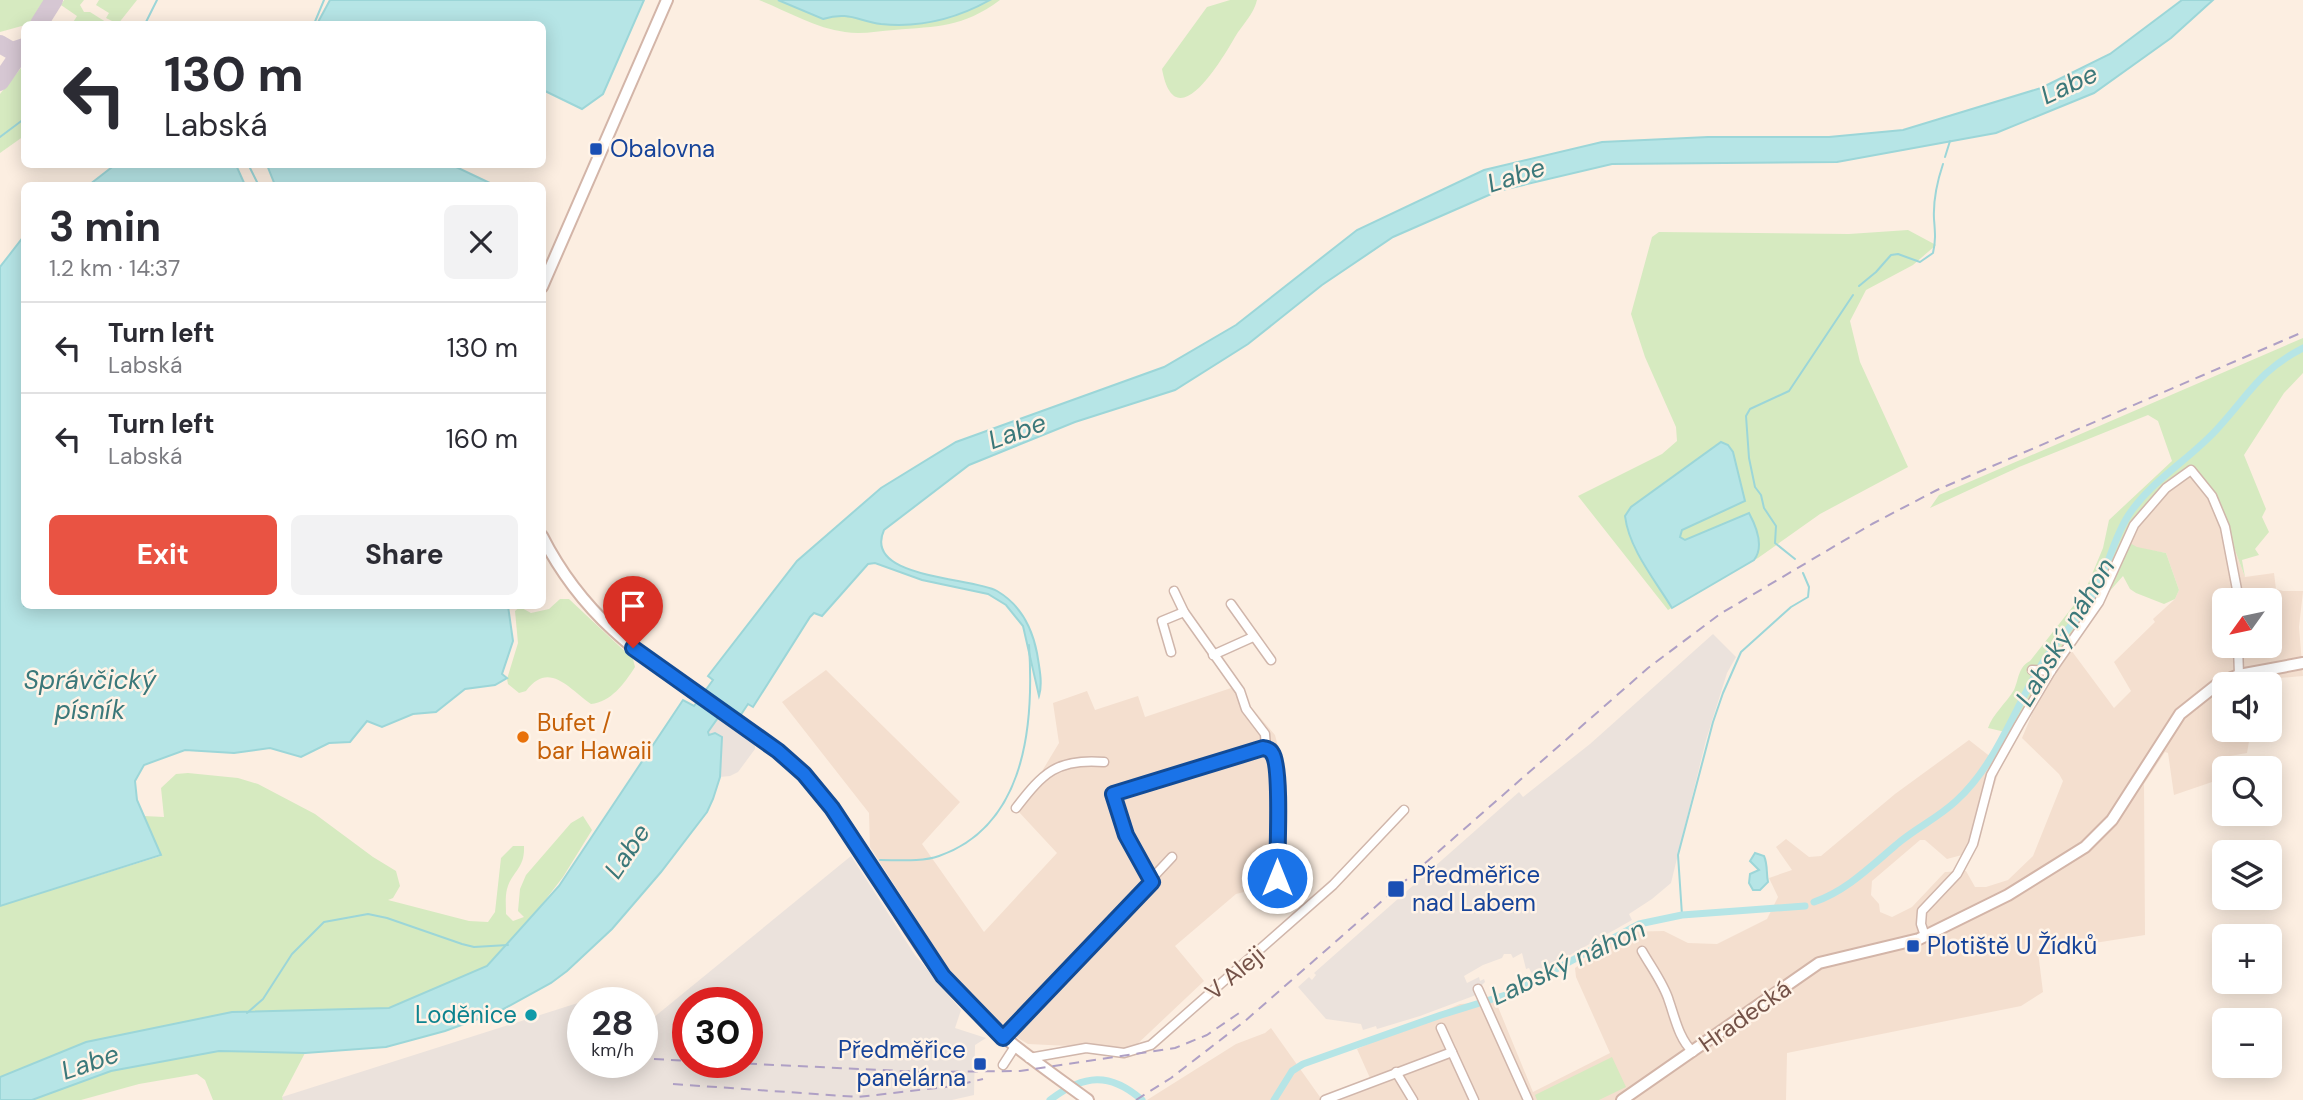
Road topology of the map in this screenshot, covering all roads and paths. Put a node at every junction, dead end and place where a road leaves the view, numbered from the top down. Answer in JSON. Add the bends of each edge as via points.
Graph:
{"nodes":[{"id":1,"x":667,"y":0,"type":"edge"},
{"id":2,"x":546,"y":278,"type":"edge"},
{"id":3,"x":546,"y":544,"type":"edge"},
{"id":4,"x":2237,"y":588,"type":"edge"},
{"id":5,"x":1174,"y":592,"type":"dead end"},
{"id":6,"x":1231,"y":604,"type":"dead end"},
{"id":7,"x":1184,"y":612,"type":"junction"},
{"id":8,"x":1253,"y":637,"type":"junction"},
{"id":9,"x":1171,"y":652,"type":"dead end"},
{"id":10,"x":1213,"y":654,"type":"junction"},
{"id":11,"x":1271,"y":660,"type":"dead end"},
{"id":12,"x":2303,"y":663,"type":"edge"},
{"id":13,"x":2032,"y":670,"type":"dead end"},
{"id":14,"x":2049,"y":671,"type":"junction"},
{"id":15,"x":2255,"y":672,"type":"edge"},
{"id":16,"x":2212,"y":688,"type":"edge"},
{"id":17,"x":1265,"y":748,"type":"junction"},
{"id":18,"x":1104,"y":762,"type":"dead end"},
{"id":19,"x":1016,"y":808,"type":"dead end"},
{"id":20,"x":1404,"y":810,"type":"dead end"},
{"id":21,"x":1172,"y":857,"type":"dead end"},
{"id":22,"x":1277,"y":878,"type":"dead end"},
{"id":23,"x":1152,"y":882,"type":"junction"},
{"id":24,"x":1925,"y":936,"type":"junction"},
{"id":25,"x":1642,"y":951,"type":"dead end"},
{"id":26,"x":1478,"y":989,"type":"dead end"},
{"id":27,"x":1441,"y":1028,"type":"dead end"},
{"id":28,"x":1003,"y":1038,"type":"junction"},
{"id":29,"x":1014,"y":1048,"type":"junction"},
{"id":30,"x":1452,"y":1052,"type":"junction"},
{"id":31,"x":1693,"y":1052,"type":"junction"},
{"id":32,"x":1030,"y":1058,"type":"junction"},
{"id":33,"x":1003,"y":1065,"type":"dead end"},
{"id":34,"x":1396,"y":1072,"type":"junction"},
{"id":35,"x":1085,"y":1098,"type":"edge"},
{"id":36,"x":1325,"y":1100,"type":"edge"},
{"id":37,"x":1413,"y":1100,"type":"edge"},
{"id":38,"x":1474,"y":1100,"type":"edge"},
{"id":39,"x":1528,"y":1100,"type":"edge"},
{"id":40,"x":1622,"y":1100,"type":"edge"}],
"edges":[{"from":1,"to":2,"type":"street"},
{"from":3,"to":28,"type":"street","via":[[582,600],[614,633],[785,757],[821,792],[943,976]]},
{"from":4,"to":14,"type":"street","via":[[2225,527],[2212,496],[2191,470],[2166,488],[2134,525],[2099,603]]},
{"from":5,"to":7,"type":"street"},
{"from":6,"to":8,"type":"street"},
{"from":7,"to":9,"type":"street","via":[[1162,621]]},
{"from":7,"to":10,"type":"street"},
{"from":8,"to":10,"type":"street"},
{"from":8,"to":11,"type":"street"},
{"from":10,"to":17,"type":"street","via":[[1264,732]]},
{"from":12,"to":15,"type":"street","name":"Hradecká"},
{"from":13,"to":14,"type":"street"},
{"from":14,"to":24,"type":"street","via":[[1992,775],[1973,844],[1957,874],[1922,911]]},
{"from":16,"to":24,"type":"street","name":"Hradecká","via":[[2180,713],[2112,820],[2085,847],[2008,895]]},
{"from":17,"to":22,"type":"street","via":[[1275,758]]},
{"from":17,"to":23,"type":"street","via":[[1113,794],[1126,835]]},
{"from":18,"to":19,"type":"street","via":[[1063,764],[1040,778]]},
{"from":20,"to":32,"type":"street","name":"V Aleji","via":[[1333,885],[1151,1045],[1124,1053],[1086,1048]]},
{"from":21,"to":23,"type":"street"},
{"from":23,"to":28,"type":"street"},
{"from":24,"to":31,"type":"street","name":"Hradecká","via":[[1819,963]]},
{"from":25,"to":31,"type":"street"},
{"from":26,"to":39,"type":"street"},
{"from":27,"to":30,"type":"street"},
{"from":28,"to":29,"type":"street"},
{"from":29,"to":32,"type":"street"},
{"from":29,"to":33,"type":"street"},
{"from":30,"to":34,"type":"street"},
{"from":30,"to":38,"type":"street"},
{"from":31,"to":40,"type":"street","name":"Hradecká"},
{"from":32,"to":35,"type":"street"},
{"from":34,"to":36,"type":"street"},
{"from":34,"to":37,"type":"street"}]}
